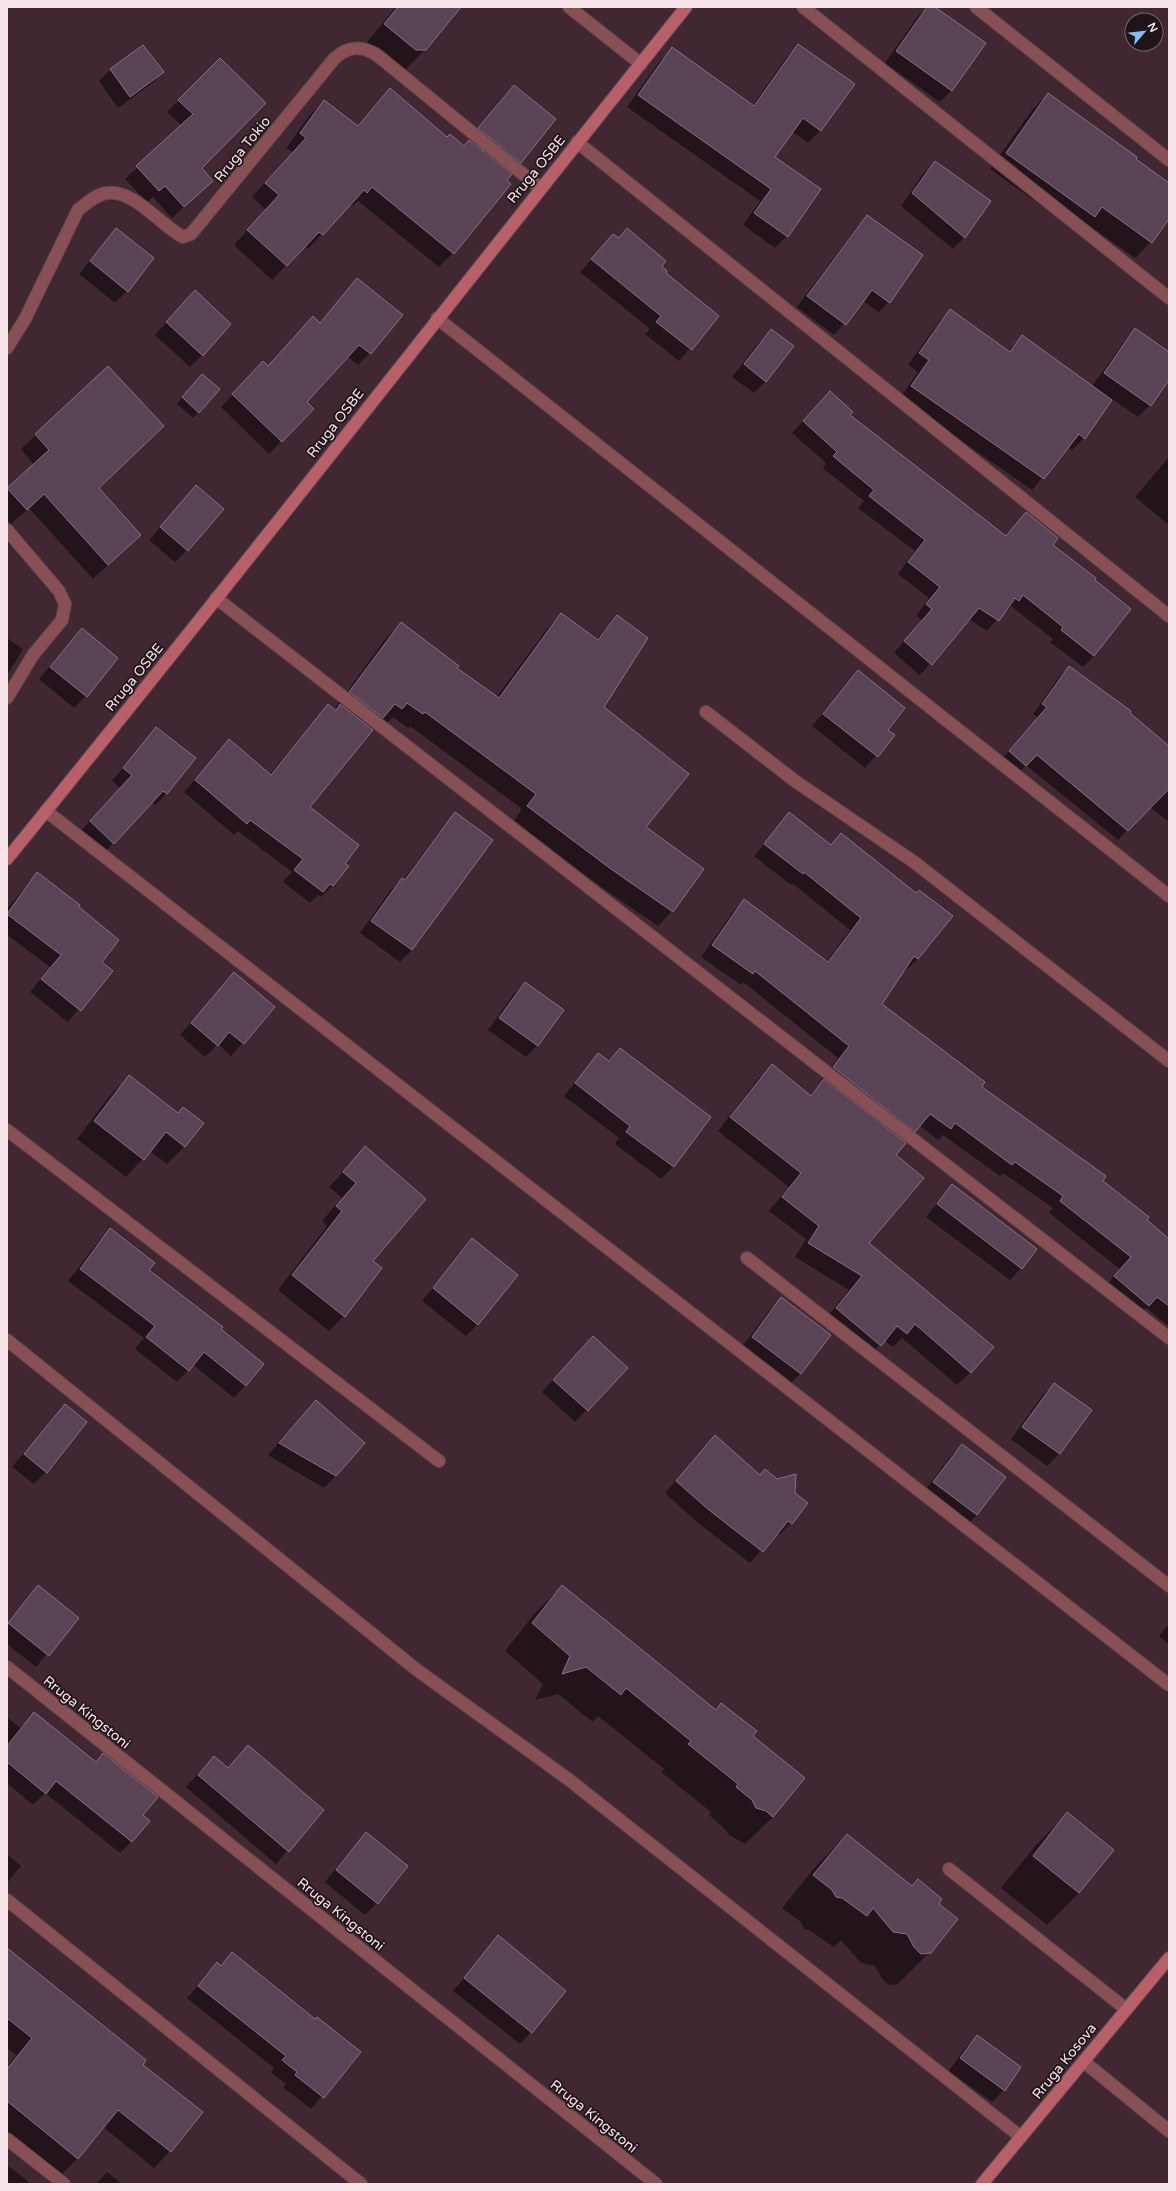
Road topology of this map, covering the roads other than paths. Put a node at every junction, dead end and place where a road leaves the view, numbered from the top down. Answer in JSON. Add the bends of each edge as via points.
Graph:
{"nodes":[{"id":1,"x":569,"y":7,"type":"edge"},
{"id":2,"x":686,"y":7,"type":"edge"},
{"id":3,"x":803,"y":7,"type":"edge"},
{"id":4,"x":976,"y":7,"type":"edge"},
{"id":5,"x":641,"y":64,"type":"junction"},
{"id":6,"x":576,"y":142,"type":"junction"},
{"id":7,"x":1169,"y":160,"type":"edge"},
{"id":8,"x":540,"y":188,"type":"junction"},
{"id":9,"x":1169,"y":298,"type":"edge"},
{"id":10,"x":437,"y":318,"type":"junction"},
{"id":11,"x":7,"y":348,"type":"edge"},
{"id":12,"x":7,"y":530,"type":"edge"},
{"id":13,"x":216,"y":598,"type":"junction"},
{"id":14,"x":1169,"y":616,"type":"edge"},
{"id":15,"x":7,"y":698,"type":"edge"},
{"id":16,"x":706,"y":712,"type":"dead end"},
{"id":17,"x":46,"y":811,"type":"junction"},
{"id":18,"x":7,"y":858,"type":"edge"},
{"id":19,"x":1169,"y":896,"type":"edge"},
{"id":20,"x":1169,"y":1061,"type":"edge"},
{"id":21,"x":7,"y":1130,"type":"edge"},
{"id":22,"x":747,"y":1258,"type":"dead end"},
{"id":23,"x":1169,"y":1338,"type":"edge"},
{"id":24,"x":7,"y":1340,"type":"edge"},
{"id":25,"x":439,"y":1460,"type":"dead end"},
{"id":26,"x":1169,"y":1586,"type":"edge"},
{"id":27,"x":7,"y":1667,"type":"edge"},
{"id":28,"x":1169,"y":1685,"type":"edge"},
{"id":29,"x":949,"y":1869,"type":"dead end"},
{"id":30,"x":7,"y":1900,"type":"edge"},
{"id":31,"x":1169,"y":1958,"type":"edge"},
{"id":32,"x":1126,"y":2009,"type":"junction"},
{"id":33,"x":1083,"y":2060,"type":"junction"},
{"id":34,"x":1169,"y":2131,"type":"edge"},
{"id":35,"x":1021,"y":2137,"type":"junction"},
{"id":36,"x":7,"y":2139,"type":"edge"},
{"id":37,"x":64,"y":2184,"type":"edge"},
{"id":38,"x":361,"y":2184,"type":"edge"},
{"id":39,"x":656,"y":2184,"type":"edge"},
{"id":40,"x":982,"y":2184,"type":"edge"}],
"edges":[{"from":1,"to":5,"type":"street"},
{"from":2,"to":5,"type":"street","name":"Rruga OSBE"},
{"from":3,"to":9,"type":"street"},
{"from":4,"to":7,"type":"street"},
{"from":5,"to":6,"type":"street","name":"Rruga OSBE"},
{"from":6,"to":8,"type":"street","name":"Rruga OSBE"},
{"from":6,"to":14,"type":"street"},
{"from":8,"to":10,"type":"street","name":"Rruga OSBE"},
{"from":8,"to":11,"type":"street","name":"Rruga Tokio","via":[[377,55],[360,47],[350,48],[334,59],[191,234],[183,237],[174,232],[120,193],[106,193],[78,210]]},
{"from":10,"to":13,"type":"street","name":"Rruga OSBE"},
{"from":10,"to":19,"type":"street"},
{"from":12,"to":15,"type":"street","via":[[59,591],[65,604],[62,620],[33,655]]},
{"from":13,"to":17,"type":"street","name":"Rruga OSBE"},
{"from":13,"to":23,"type":"street"},
{"from":16,"to":20,"type":"street","via":[[795,781],[914,862]]},
{"from":17,"to":18,"type":"street","name":"Rruga OSBE"},
{"from":17,"to":28,"type":"street"},
{"from":21,"to":25,"type":"street"},
{"from":22,"to":26,"type":"street"},
{"from":24,"to":35,"type":"street","via":[[417,1670],[568,1779]]},
{"from":27,"to":39,"type":"street","name":"Rruga Kingstoni"},
{"from":29,"to":32,"type":"street"},
{"from":30,"to":38,"type":"street"},
{"from":31,"to":32,"type":"street","name":"Rruga Kosova"},
{"from":32,"to":33,"type":"street","name":"Rruga Kosova"},
{"from":33,"to":34,"type":"street"},
{"from":33,"to":35,"type":"street","name":"Rruga Kosova"},
{"from":35,"to":40,"type":"street","name":"Rruga Kosova"},
{"from":36,"to":37,"type":"street"}]}
